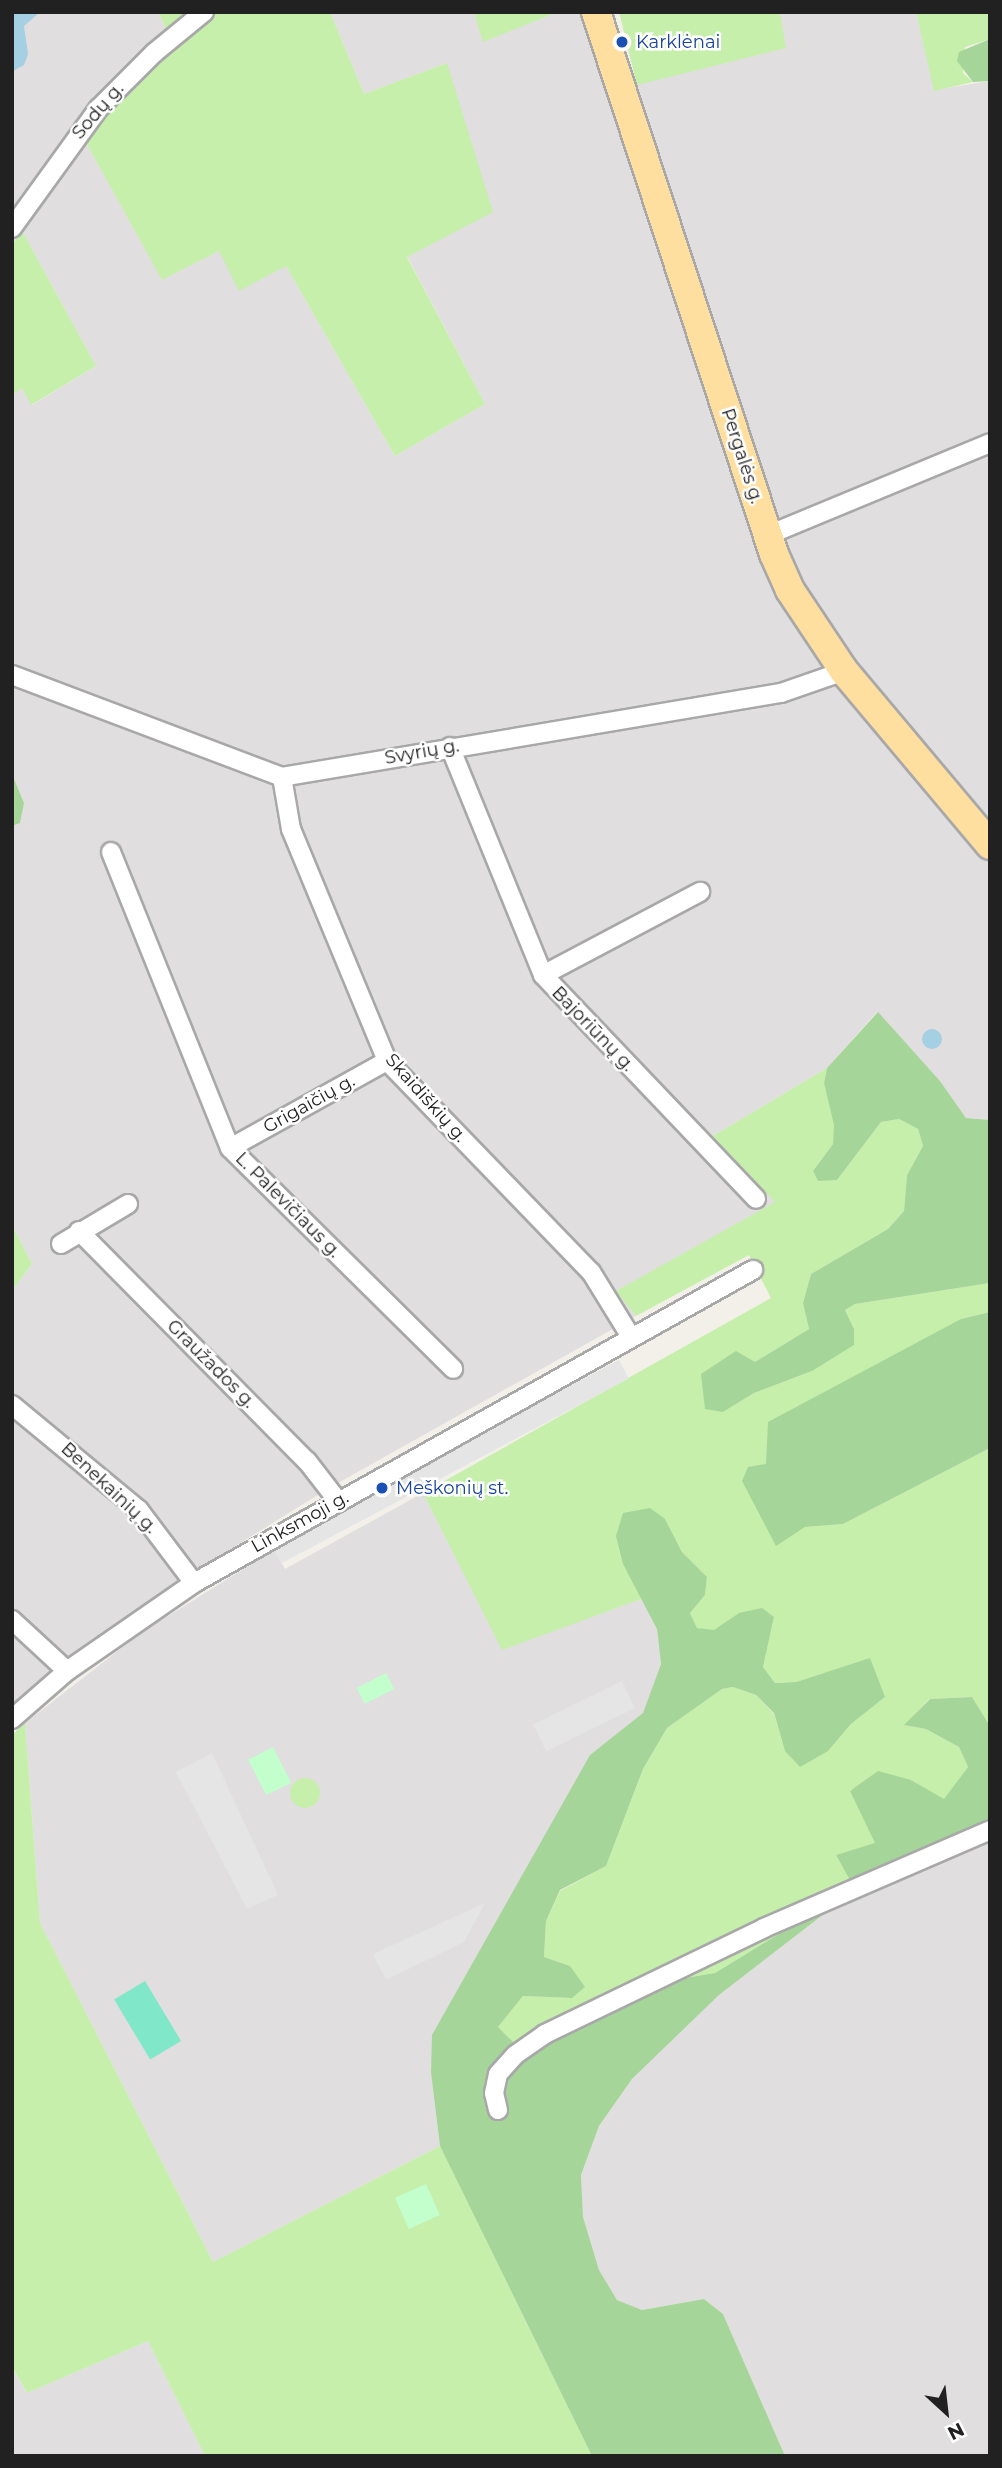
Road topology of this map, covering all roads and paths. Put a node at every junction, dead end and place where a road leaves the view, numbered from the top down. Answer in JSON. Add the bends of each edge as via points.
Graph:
{"nodes":[{"id":1,"x":204,"y":12,"type":"edge"},
{"id":2,"x":596,"y":12,"type":"edge"},
{"id":3,"x":12,"y":228,"type":"edge"},
{"id":4,"x":990,"y":443,"type":"edge"},
{"id":5,"x":768,"y":535,"type":"junction"},
{"id":6,"x":844,"y":671,"type":"junction"},
{"id":7,"x":12,"y":675,"type":"edge"},
{"id":8,"x":450,"y":747,"type":"junction"},
{"id":9,"x":282,"y":777,"type":"junction"},
{"id":10,"x":990,"y":845,"type":"edge"},
{"id":11,"x":111,"y":852,"type":"dead end"},
{"id":12,"x":701,"y":892,"type":"dead end"},
{"id":13,"x":543,"y":975,"type":"junction"},
{"id":14,"x":387,"y":1060,"type":"junction"},
{"id":15,"x":230,"y":1148,"type":"junction"},
{"id":16,"x":756,"y":1199,"type":"dead end"},
{"id":17,"x":128,"y":1204,"type":"dead end"},
{"id":18,"x":79,"y":1231,"type":"junction"},
{"id":19,"x":61,"y":1244,"type":"dead end"},
{"id":20,"x":753,"y":1270,"type":"dead end"},
{"id":21,"x":631,"y":1337,"type":"junction"},
{"id":22,"x":453,"y":1369,"type":"dead end"},
{"id":23,"x":12,"y":1405,"type":"edge"},
{"id":24,"x":338,"y":1500,"type":"junction"},
{"id":25,"x":194,"y":1583,"type":"junction"},
{"id":26,"x":12,"y":1620,"type":"edge"},
{"id":27,"x":67,"y":1671,"type":"junction"},
{"id":28,"x":12,"y":1719,"type":"edge"},
{"id":29,"x":990,"y":1830,"type":"edge"},
{"id":30,"x":498,"y":2110,"type":"dead end"}],
"edges":[{"from":1,"to":3,"type":"street","name":"Sodų g.","via":[[99,108]]},
{"from":2,"to":5,"type":"main road","name":"Pergalės g."},
{"from":4,"to":5,"type":"street"},
{"from":5,"to":6,"type":"main road","name":"Pergalės g.","via":[[804,617]]},
{"from":6,"to":8,"type":"street","name":"Svyrių g.","via":[[781,693]]},
{"from":6,"to":10,"type":"main road","name":"Pergalės g."},
{"from":7,"to":9,"type":"street"},
{"from":8,"to":9,"type":"street","name":"Svyrių g."},
{"from":8,"to":13,"type":"street","name":"Bajoriūnų g."},
{"from":9,"to":14,"type":"street","name":"Skaidiškių g.","via":[[291,829]]},
{"from":11,"to":15,"type":"street","name":"L. Palevičiaus g."},
{"from":12,"to":13,"type":"street"},
{"from":13,"to":16,"type":"street","name":"Bajoriūnų g."},
{"from":14,"to":15,"type":"street","name":"Grigaičių g."},
{"from":14,"to":21,"type":"street","name":"Skaidiškių g.","via":[[591,1272]]},
{"from":15,"to":22,"type":"street","name":"L. Palevičiaus g."},
{"from":17,"to":18,"type":"street"},
{"from":18,"to":19,"type":"street"},
{"from":18,"to":24,"type":"street","name":"Graužados g.","via":[[306,1461]]},
{"from":20,"to":21,"type":"street","name":"Linksmoji g."},
{"from":21,"to":24,"type":"street","name":"Linksmoji g."},
{"from":23,"to":25,"type":"street","name":"Benekainių g.","via":[[139,1510]]},
{"from":24,"to":25,"type":"street","name":"Linksmoji g."},
{"from":25,"to":27,"type":"street","name":"Linksmoji g."},
{"from":26,"to":27,"type":"street"},
{"from":27,"to":28,"type":"street","name":"Linksmoji g."},
{"from":29,"to":30,"type":"street","via":[[764,1928],[545,2034],[498,2074],[494,2093]]}]}
